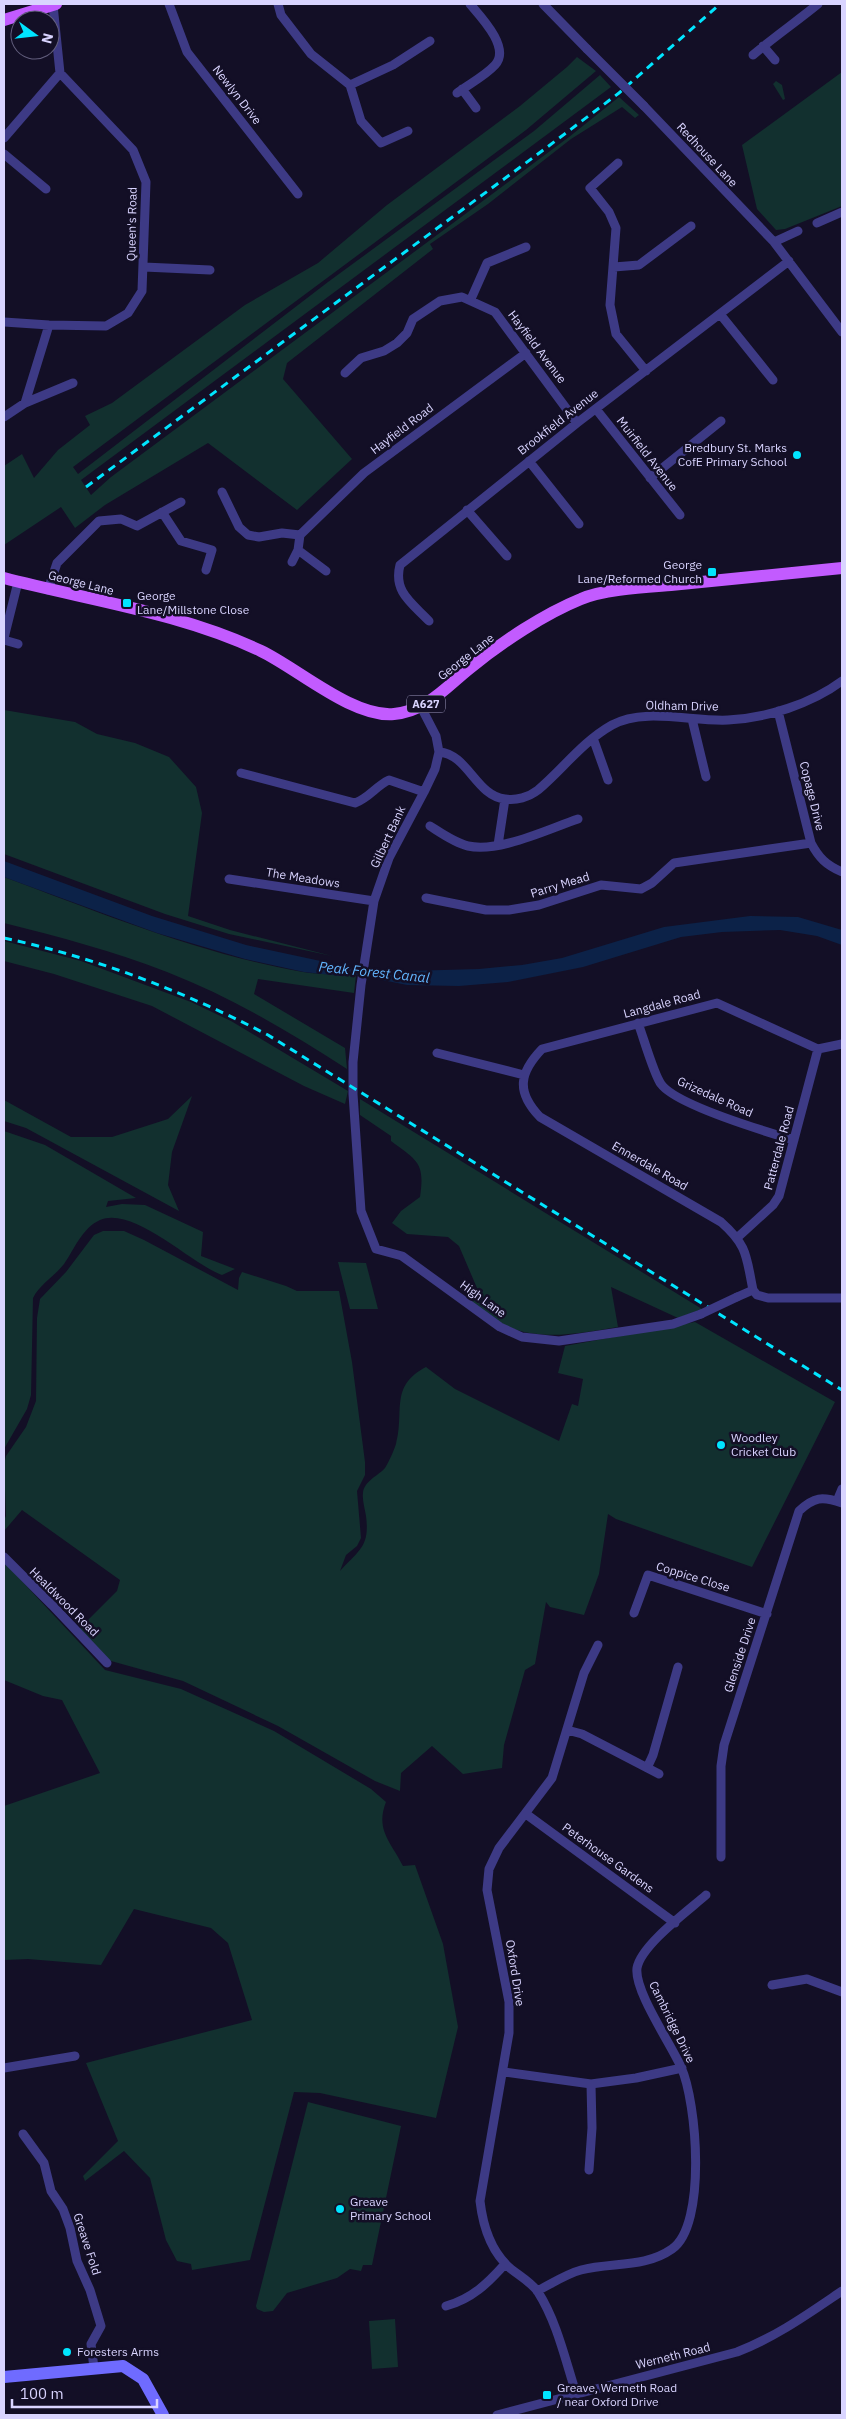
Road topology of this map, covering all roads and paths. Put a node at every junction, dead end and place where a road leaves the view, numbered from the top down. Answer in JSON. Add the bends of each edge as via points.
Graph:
{"nodes":[{"id":1,"x":54,"y":4,"type":"edge"},
{"id":2,"x":169,"y":4,"type":"edge"},
{"id":3,"x":278,"y":4,"type":"edge"},
{"id":4,"x":470,"y":4,"type":"edge"},
{"id":5,"x":543,"y":4,"type":"edge"},
{"id":6,"x":818,"y":4,"type":"edge"},
{"id":7,"x":4,"y":20,"type":"edge"},
{"id":8,"x":430,"y":41,"type":"dead end"},
{"id":9,"x":764,"y":46,"type":"junction"},
{"id":10,"x":753,"y":55,"type":"dead end"},
{"id":11,"x":775,"y":60,"type":"dead end"},
{"id":12,"x":60,"y":73,"type":"junction"},
{"id":13,"x":350,"y":85,"type":"junction"},
{"id":14,"x":476,"y":108,"type":"dead end"},
{"id":15,"x":408,"y":131,"type":"dead end"},
{"id":16,"x":4,"y":138,"type":"edge"},
{"id":17,"x":4,"y":154,"type":"edge"},
{"id":18,"x":618,"y":163,"type":"dead end"},
{"id":19,"x":46,"y":189,"type":"dead end"},
{"id":20,"x":298,"y":194,"type":"dead end"},
{"id":21,"x":842,"y":212,"type":"edge"},
{"id":22,"x":816,"y":223,"type":"dead end"},
{"id":23,"x":691,"y":226,"type":"dead end"},
{"id":24,"x":798,"y":231,"type":"dead end"},
{"id":25,"x":774,"y":242,"type":"junction"},
{"id":26,"x":526,"y":247,"type":"dead end"},
{"id":27,"x":789,"y":261,"type":"junction"},
{"id":28,"x":614,"y":267,"type":"junction"},
{"id":29,"x":144,"y":268,"type":"junction"},
{"id":30,"x":210,"y":270,"type":"dead end"},
{"id":31,"x":471,"y":299,"type":"junction"},
{"id":32,"x":720,"y":314,"type":"junction"},
{"id":33,"x":4,"y":322,"type":"edge"},
{"id":34,"x":49,"y":326,"type":"junction"},
{"id":35,"x":842,"y":332,"type":"edge"},
{"id":36,"x":526,"y":353,"type":"junction"},
{"id":37,"x":646,"y":371,"type":"junction"},
{"id":38,"x":345,"y":373,"type":"dead end"},
{"id":39,"x":773,"y":380,"type":"dead end"},
{"id":40,"x":73,"y":383,"type":"dead end"},
{"id":41,"x":24,"y":403,"type":"junction"},
{"id":42,"x":596,"y":409,"type":"junction"},
{"id":43,"x":4,"y":417,"type":"edge"},
{"id":44,"x":721,"y":421,"type":"dead end"},
{"id":45,"x":577,"y":423,"type":"junction"},
{"id":46,"x":529,"y":461,"type":"junction"},
{"id":47,"x":650,"y":478,"type":"junction"},
{"id":48,"x":222,"y":492,"type":"dead end"},
{"id":49,"x":180,"y":502,"type":"dead end"},
{"id":50,"x":467,"y":510,"type":"junction"},
{"id":51,"x":162,"y":512,"type":"junction"},
{"id":52,"x":680,"y":515,"type":"dead end"},
{"id":53,"x":579,"y":524,"type":"dead end"},
{"id":54,"x":300,"y":535,"type":"junction"},
{"id":55,"x":298,"y":550,"type":"junction"},
{"id":56,"x":507,"y":556,"type":"dead end"},
{"id":57,"x":292,"y":562,"type":"dead end"},
{"id":58,"x":842,"y":568,"type":"edge"},
{"id":59,"x":206,"y":570,"type":"dead end"},
{"id":60,"x":326,"y":572,"type":"dead end"},
{"id":61,"x":4,"y":578,"type":"edge"},
{"id":62,"x":18,"y":582,"type":"junction"},
{"id":63,"x":48,"y":590,"type":"junction"},
{"id":64,"x":429,"y":621,"type":"dead end"},
{"id":65,"x":4,"y":639,"type":"edge"},
{"id":66,"x":18,"y":644,"type":"dead end"},
{"id":67,"x":842,"y":682,"type":"edge"},
{"id":68,"x":421,"y":707,"type":"junction"},
{"id":69,"x":778,"y":711,"type":"junction"},
{"id":70,"x":692,"y":718,"type":"junction"},
{"id":71,"x":593,"y":738,"type":"junction"},
{"id":72,"x":439,"y":752,"type":"junction"},
{"id":73,"x":241,"y":773,"type":"dead end"},
{"id":74,"x":706,"y":776,"type":"dead end"},
{"id":75,"x":608,"y":780,"type":"dead end"},
{"id":76,"x":424,"y":792,"type":"junction"},
{"id":77,"x":505,"y":799,"type":"junction"},
{"id":78,"x":578,"y":818,"type":"dead end"},
{"id":79,"x":430,"y":826,"type":"dead end"},
{"id":80,"x":811,"y":843,"type":"junction"},
{"id":81,"x":498,"y":845,"type":"junction"},
{"id":82,"x":842,"y":872,"type":"edge"},
{"id":83,"x":229,"y":879,"type":"dead end"},
{"id":84,"x":426,"y":898,"type":"dead end"},
{"id":85,"x":374,"y":901,"type":"junction"},
{"id":86,"x":361,"y":985,"type":"joint"},
{"id":87,"x":638,"y":1023,"type":"junction"},
{"id":88,"x":842,"y":1044,"type":"edge"},
{"id":89,"x":818,"y":1049,"type":"junction"},
{"id":90,"x":437,"y":1053,"type":"dead end"},
{"id":91,"x":524,"y":1074,"type":"junction"},
{"id":92,"x":794,"y":1140,"type":"junction"},
{"id":93,"x":738,"y":1237,"type":"junction"},
{"id":94,"x":753,"y":1290,"type":"junction"},
{"id":95,"x":842,"y":1298,"type":"edge"},
{"id":96,"x":842,"y":1489,"type":"edge"},
{"id":97,"x":840,"y":1502,"type":"edge"},
{"id":98,"x":4,"y":1558,"type":"edge"},
{"id":99,"x":634,"y":1612,"type":"dead end"},
{"id":100,"x":767,"y":1614,"type":"junction"},
{"id":101,"x":598,"y":1645,"type":"dead end"},
{"id":102,"x":107,"y":1664,"type":"dead end"},
{"id":103,"x":678,"y":1667,"type":"dead end"},
{"id":104,"x":567,"y":1730,"type":"junction"},
{"id":105,"x":647,"y":1768,"type":"junction"},
{"id":106,"x":659,"y":1774,"type":"dead end"},
{"id":107,"x":526,"y":1814,"type":"junction"},
{"id":108,"x":720,"y":1857,"type":"dead end"},
{"id":109,"x":706,"y":1894,"type":"dead end"},
{"id":110,"x":675,"y":1923,"type":"junction"},
{"id":111,"x":772,"y":1984,"type":"dead end"},
{"id":112,"x":842,"y":1992,"type":"edge"},
{"id":113,"x":75,"y":2056,"type":"dead end"},
{"id":114,"x":4,"y":2068,"type":"edge"},
{"id":115,"x":682,"y":2068,"type":"junction"},
{"id":116,"x":504,"y":2072,"type":"junction"},
{"id":117,"x":591,"y":2084,"type":"junction"},
{"id":118,"x":22,"y":2134,"type":"dead end"},
{"id":119,"x":589,"y":2170,"type":"dead end"},
{"id":120,"x":505,"y":2264,"type":"junction"},
{"id":121,"x":537,"y":2290,"type":"junction"},
{"id":122,"x":842,"y":2291,"type":"edge"},
{"id":123,"x":446,"y":2306,"type":"dead end"},
{"id":124,"x":94,"y":2368,"type":"junction"},
{"id":125,"x":4,"y":2377,"type":"edge"},
{"id":126,"x":576,"y":2393,"type":"junction"},
{"id":127,"x":163,"y":2415,"type":"edge"},
{"id":128,"x":497,"y":2415,"type":"edge"}],
"edges":[{"from":1,"to":7,"type":"main road"},
{"from":1,"to":12,"type":"street"},
{"from":2,"to":20,"type":"street","name":"Newlyn Drive","via":[[187,52]]},
{"from":3,"to":13,"type":"street","via":[[281,15],[312,54]]},
{"from":4,"to":14,"type":"street","via":[[496,38],[499,57],[496,64],[459,91]]},
{"from":5,"to":25,"type":"street","name":"Redhouse Lane","bridge":true},
{"from":6,"to":9,"type":"street"},
{"from":8,"to":13,"type":"street","via":[[393,65]]},
{"from":9,"to":10,"type":"street"},
{"from":9,"to":11,"type":"street"},
{"from":12,"to":16,"type":"street"},
{"from":12,"to":29,"type":"street","name":"Queen's Road","via":[[133,150],[141,165],[146,182]]},
{"from":13,"to":15,"type":"street","via":[[361,121],[381,143]]},
{"from":17,"to":19,"type":"street"},
{"from":18,"to":28,"type":"street","via":[[590,188],[616,228]]},
{"from":21,"to":22,"type":"street"},
{"from":23,"to":28,"type":"street","via":[[638,265]]},
{"from":24,"to":25,"type":"street"},
{"from":25,"to":27,"type":"street","name":"Redhouse Lane"},
{"from":26,"to":31,"type":"street","via":[[487,263]]},
{"from":27,"to":32,"type":"street","name":"Brookfield Avenue"},
{"from":27,"to":35,"type":"street","name":"Redhouse Lane"},
{"from":28,"to":37,"type":"street","via":[[610,305],[616,334]]},
{"from":29,"to":30,"type":"street"},
{"from":29,"to":34,"type":"street","name":"Queen's Road","via":[[142,291],[135,305],[116,320],[106,326]]},
{"from":31,"to":36,"type":"street","name":"Hayfield Avenue","via":[[495,312]]},
{"from":31,"to":38,"type":"street","name":"Hayfield Avenue","via":[[440,300],[413,319],[397,343],[361,358]]},
{"from":32,"to":37,"type":"street","name":"Brookfield Avenue"},
{"from":32,"to":39,"type":"street"},
{"from":33,"to":34,"type":"street","name":"Queen's Road"},
{"from":34,"to":41,"type":"street"},
{"from":36,"to":45,"type":"street","name":"Hayfield Avenue"},
{"from":36,"to":54,"type":"street","name":"Hayfield Road","via":[[364,473]]},
{"from":37,"to":42,"type":"street","name":"Brookfield Avenue"},
{"from":40,"to":41,"type":"street"},
{"from":41,"to":43,"type":"street"},
{"from":42,"to":45,"type":"street","name":"Brookfield Avenue"},
{"from":42,"to":47,"type":"street","name":"Muirfield Avenue"},
{"from":44,"to":47,"type":"street"},
{"from":45,"to":46,"type":"street","name":"Brookfield Avenue"},
{"from":46,"to":50,"type":"street","name":"Brookfield Avenue"},
{"from":46,"to":53,"type":"street"},
{"from":47,"to":52,"type":"street","name":"Muirfield Avenue"},
{"from":48,"to":54,"type":"street","via":[[239,527],[248,535]]},
{"from":49,"to":51,"type":"street"},
{"from":50,"to":56,"type":"street"},
{"from":50,"to":64,"type":"street","name":"Brookfield Avenue","via":[[400,565],[397,577],[400,590]]},
{"from":51,"to":59,"type":"street","via":[[181,541],[212,550]]},
{"from":51,"to":63,"type":"street","via":[[137,526],[121,519],[100,521],[56,563]]},
{"from":54,"to":55,"type":"street"},
{"from":55,"to":57,"type":"street"},
{"from":55,"to":60,"type":"street"},
{"from":58,"to":68,"type":"main road","name":"George Lane","number":"A627","via":[[632,589],[583,598],[537,622],[471,667],[434,700]]},
{"from":61,"to":62,"type":"main road","name":"George Lane","number":"A627"},
{"from":62,"to":63,"type":"main road","name":"George Lane","number":"A627"},
{"from":62,"to":65,"type":"street"},
{"from":63,"to":68,"type":"main road","name":"George Lane","number":"A627","via":[[176,620],[226,636],[263,652],[328,692],[368,710],[393,714]]},
{"from":65,"to":66,"type":"street"},
{"from":67,"to":69,"type":"street","name":"Oldham Drive","via":[[810,700]]},
{"from":68,"to":72,"type":"street","via":[[436,736]]},
{"from":69,"to":70,"type":"street","name":"Oldham Drive","via":[[729,720]]},
{"from":69,"to":80,"type":"street","name":"Copage Drive"},
{"from":70,"to":71,"type":"street","name":"Oldham Drive","via":[[639,718],[614,724]]},
{"from":70,"to":74,"type":"street"},
{"from":71,"to":75,"type":"street"},
{"from":71,"to":77,"type":"street","name":"Oldham Drive","via":[[536,791],[521,798]]},
{"from":72,"to":76,"type":"street","name":"Gilbert Bank","via":[[435,770]]},
{"from":72,"to":77,"type":"street","via":[[446,752],[458,760],[489,793]]},
{"from":73,"to":76,"type":"street","via":[[356,803],[390,780]]},
{"from":76,"to":85,"type":"street","name":"Gilbert Bank","via":[[389,858]]},
{"from":77,"to":81,"type":"street"},
{"from":78,"to":81,"type":"street"},
{"from":79,"to":81,"type":"street","via":[[467,845]]},
{"from":80,"to":82,"type":"street","name":"Copage Drive","via":[[828,866]]},
{"from":80,"to":84,"type":"street","name":"Parry Mead","via":[[674,863],[641,889],[601,885],[539,906],[486,910]]},
{"from":83,"to":85,"type":"street","name":"The Meadows"},
{"from":85,"to":86,"type":"street","name":"Gilbert Bank"},
{"from":86,"to":94,"type":"street","name":"High Lane","bridge":true,"via":[[353,1094],[361,1211],[376,1249],[402,1256],[500,1328],[522,1337],[559,1341],[673,1324]]},
{"from":87,"to":89,"type":"street","name":"Langdale Road","via":[[717,1003]]},
{"from":87,"to":91,"type":"street","name":"Langdale Road","via":[[542,1048]]},
{"from":87,"to":92,"type":"street","name":"Grizedale Road","via":[[661,1084],[675,1095],[745,1126]]},
{"from":88,"to":89,"type":"street"},
{"from":89,"to":92,"type":"street","name":"Patterdale Road"},
{"from":90,"to":91,"type":"street"},
{"from":91,"to":93,"type":"street","name":"Ennerdale Road","via":[[522,1086],[529,1105],[540,1117],[721,1222]]},
{"from":92,"to":93,"type":"street","name":"Patterdale Road","via":[[780,1196]]},
{"from":93,"to":94,"type":"street","name":"Ennerdale Road","via":[[744,1249]]},
{"from":94,"to":95,"type":"street","via":[[757,1295],[768,1298]]},
{"from":96,"to":97,"type":"street"},
{"from":97,"to":100,"type":"street","name":"Glenside Drive","via":[[823,1498],[812,1500],[799,1511]]},
{"from":98,"to":102,"type":"street","name":"Healdwood Road"},
{"from":99,"to":100,"type":"street","name":"Coppice Close","via":[[648,1575]]},
{"from":100,"to":108,"type":"street","name":"Glenside Drive","via":[[724,1745]]},
{"from":101,"to":104,"type":"street","name":"Oxford Drive","via":[[584,1673]]},
{"from":103,"to":105,"type":"street"},
{"from":104,"to":105,"type":"street","via":[[582,1734]]},
{"from":104,"to":107,"type":"street","name":"Oxford Drive","via":[[552,1778]]},
{"from":105,"to":106,"type":"street"},
{"from":107,"to":110,"type":"street","name":"Peterhouse Gardens"},
{"from":107,"to":116,"type":"street","name":"Oxford Drive","via":[[498,1848],[489,1869],[487,1890],[509,2002]]},
{"from":109,"to":110,"type":"street","name":"Cambridge Drive"},
{"from":110,"to":115,"type":"street","name":"Cambridge Drive","via":[[644,1952],[637,1968],[639,1987]]},
{"from":111,"to":112,"type":"street","via":[[807,1979]]},
{"from":113,"to":114,"type":"street"},
{"from":115,"to":117,"type":"street"},
{"from":115,"to":121,"type":"street","name":"Cambridge Drive","via":[[687,2084],[696,2163],[694,2196],[684,2236],[673,2248],[650,2260],[580,2270]]},
{"from":116,"to":117,"type":"street"},
{"from":116,"to":120,"type":"street","name":"Oxford Drive","via":[[480,2201],[487,2236]]},
{"from":117,"to":119,"type":"street"},
{"from":118,"to":124,"type":"street","name":"Greave Fold","via":[[44,2163],[51,2190],[63,2209],[90,2290],[100,2326],[91,2344]]},
{"from":120,"to":121,"type":"street","name":"Oxford Drive"},
{"from":120,"to":123,"type":"street","via":[[470,2297]]},
{"from":121,"to":126,"type":"street","name":"Oxford Drive","via":[[555,2326]]},
{"from":122,"to":126,"type":"street","name":"Werneth Road","via":[[779,2333],[737,2352]]},
{"from":124,"to":125,"type":"street"},
{"from":124,"to":127,"type":"street","via":[[123,2366],[134,2371],[151,2390]]},
{"from":126,"to":128,"type":"street","name":"Werneth Road"}]}
